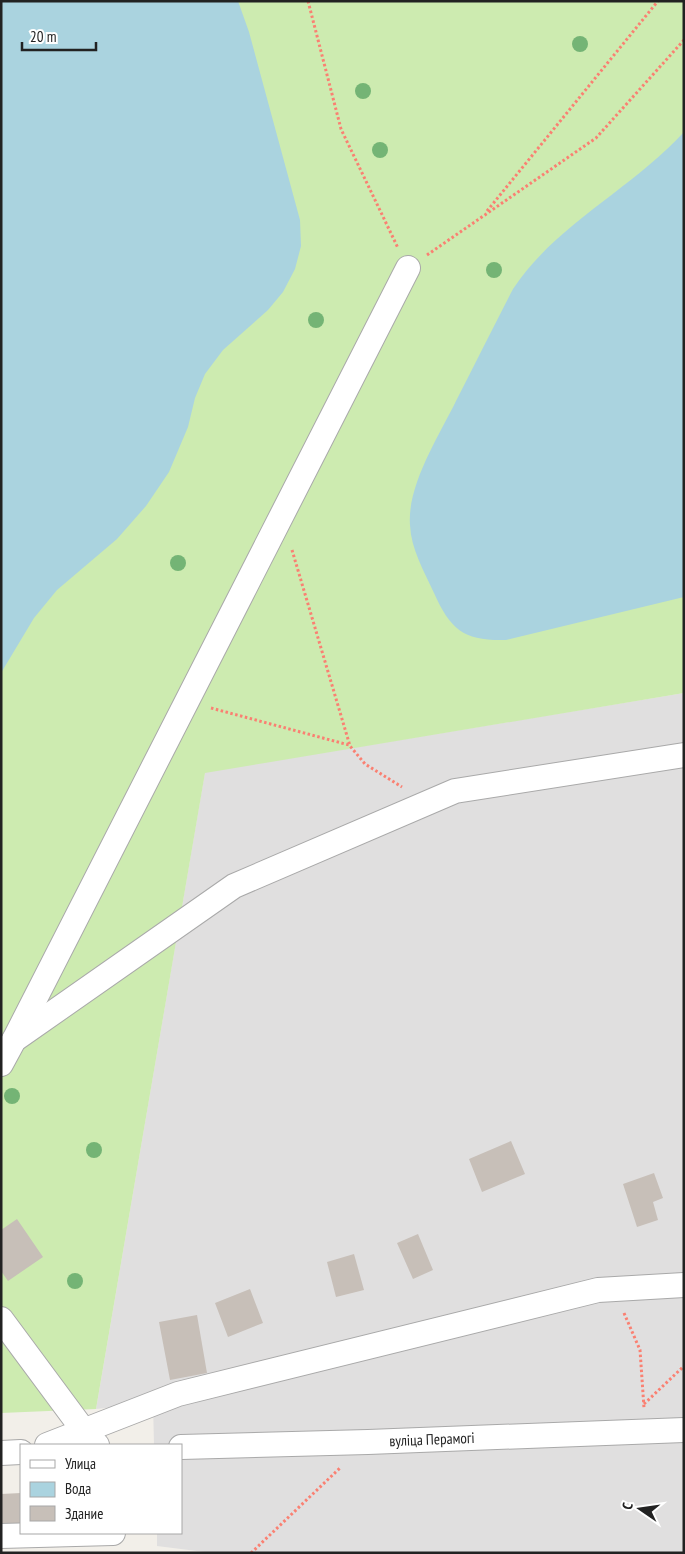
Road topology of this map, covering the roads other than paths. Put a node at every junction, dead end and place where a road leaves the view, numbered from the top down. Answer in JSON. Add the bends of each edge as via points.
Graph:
{"nodes":[{"id":1,"x":408,"y":268,"type":"road end"},
{"id":2,"x":684,"y":755,"type":"edge"},
{"id":3,"x":14,"y":1040,"type":"junction"},
{"id":4,"x":1,"y":1064,"type":"edge"},
{"id":5,"x":684,"y":1285,"type":"edge"},
{"id":6,"x":1,"y":1319,"type":"edge"},
{"id":7,"x":684,"y":1430,"type":"edge"},
{"id":8,"x":91,"y":1438,"type":"edge"},
{"id":9,"x":53,"y":1444,"type":"edge"},
{"id":10,"x":182,"y":1447,"type":"edge"},
{"id":11,"x":20,"y":1452,"type":"edge"},
{"id":12,"x":1,"y":1453,"type":"edge"},
{"id":13,"x":76,"y":1534,"type":"edge"},
{"id":14,"x":1,"y":1536,"type":"edge"}],
"edges":[{"from":1,"to":3,"type":"street"},
{"from":2,"to":3,"type":"street","via":[[455,790],[234,886]]},
{"from":3,"to":4,"type":"street"},
{"from":5,"to":8,"type":"street","via":[[598,1290],[178,1394]]},
{"from":6,"to":8,"type":"street"},
{"from":7,"to":10,"type":"street","name":"вуліца Перамогі"},
{"from":8,"to":9,"type":"street"},
{"from":11,"to":12,"type":"street"},
{"from":13,"to":14,"type":"street"}]}
